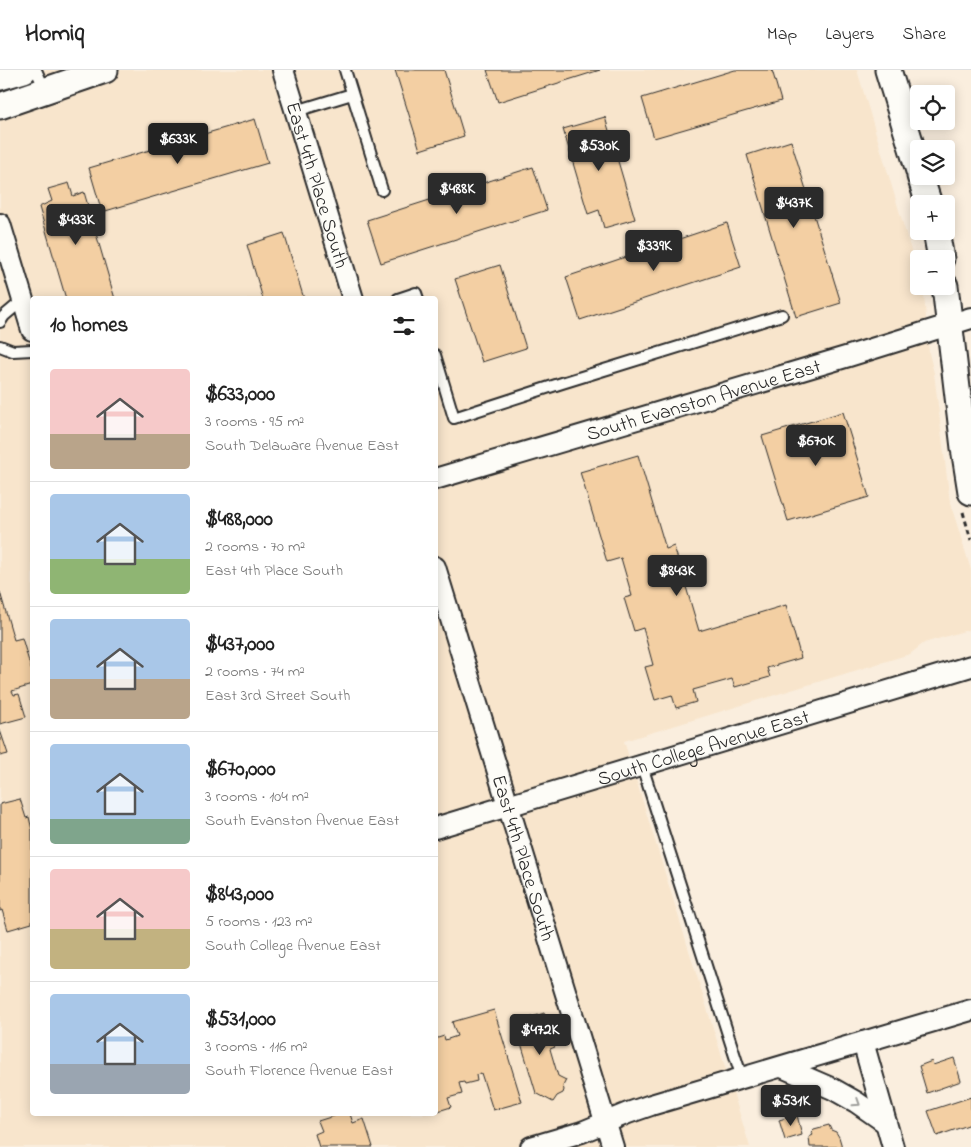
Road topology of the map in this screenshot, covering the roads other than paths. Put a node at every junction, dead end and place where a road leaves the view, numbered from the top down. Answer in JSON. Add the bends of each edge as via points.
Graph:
{"nodes":[{"id":1,"x":24,"y":70,"type":"edge"},
{"id":2,"x":105,"y":70,"type":"edge"},
{"id":3,"x":283,"y":70,"type":"edge"},
{"id":4,"x":345,"y":70,"type":"edge"},
{"id":5,"x":888,"y":70,"type":"edge"},
{"id":6,"x":0,"y":78,"type":"edge"},
{"id":7,"x":41,"y":80,"type":"edge"},
{"id":8,"x":352,"y":94,"type":"junction"},
{"id":9,"x":0,"y":106,"type":"edge"},
{"id":10,"x":296,"y":111,"type":"junction"},
{"id":11,"x":910,"y":142,"type":"edge"},
{"id":12,"x":382,"y":190,"type":"dead end"},
{"id":13,"x":0,"y":224,"type":"edge"},
{"id":14,"x":949,"y":295,"type":"edge"},
{"id":15,"x":352,"y":296,"type":"edge"},
{"id":16,"x":407,"y":296,"type":"edge"},
{"id":17,"x":417,"y":296,"type":"edge"},
{"id":18,"x":23,"y":300,"type":"junction"},
{"id":19,"x":782,"y":315,"type":"dead end"},
{"id":20,"x":960,"y":321,"type":"edge"},
{"id":21,"x":0,"y":322,"type":"edge"},
{"id":22,"x":30,"y":323,"type":"edge"},
{"id":23,"x":0,"y":346,"type":"edge"},
{"id":24,"x":30,"y":350,"type":"edge"},
{"id":25,"x":438,"y":365,"type":"edge"},
{"id":26,"x":438,"y":478,"type":"edge"},
{"id":27,"x":970,"y":486,"type":"edge"},
{"id":28,"x":438,"y":577,"type":"edge"},
{"id":29,"x":971,"y":666,"type":"edge"},
{"id":30,"x":642,"y":766,"type":"junction"},
{"id":31,"x":508,"y":806,"type":"junction"},
{"id":32,"x":438,"y":827,"type":"edge"},
{"id":33,"x":971,"y":1010,"type":"edge"},
{"id":34,"x":863,"y":1042,"type":"junction"},
{"id":35,"x":782,"y":1067,"type":"junction"},
{"id":36,"x":742,"y":1078,"type":"junction"},
{"id":37,"x":605,"y":1122,"type":"junction"},
{"id":38,"x":886,"y":1124,"type":"junction"},
{"id":39,"x":531,"y":1147,"type":"edge"},
{"id":40,"x":613,"y":1147,"type":"edge"},
{"id":41,"x":893,"y":1147,"type":"edge"}],
"edges":[{"from":1,"to":6,"type":"street"},
{"from":2,"to":7,"type":"street"},
{"from":3,"to":10,"type":"street","name":"East 4th Place South"},
{"from":4,"to":8,"type":"lane"},
{"from":5,"to":11,"type":"street"},
{"from":7,"to":9,"type":"street"},
{"from":8,"to":10,"type":"lane"},
{"from":8,"to":12,"type":"lane"},
{"from":10,"to":15,"type":"street","name":"East 4th Place South"},
{"from":13,"to":18,"type":"street"},
{"from":14,"to":20,"type":"street"},
{"from":16,"to":17,"type":"lane","via":[[416,293]]},
{"from":18,"to":21,"type":"lane"},
{"from":18,"to":22,"type":"street"},
{"from":19,"to":25,"type":"lane","via":[[454,418]]},
{"from":20,"to":26,"type":"street","name":"South Evanston Avenue East"},
{"from":20,"to":27,"type":"street"},
{"from":23,"to":24,"type":"lane","via":[[13,351]]},
{"from":28,"to":31,"type":"street","name":"East 4th Place South"},
{"from":29,"to":30,"type":"street","name":"South College Avenue East"},
{"from":30,"to":31,"type":"street","name":"South College Avenue East"},
{"from":30,"to":36,"type":"lane"},
{"from":31,"to":32,"type":"street","name":"South College Avenue East"},
{"from":31,"to":37,"type":"street","name":"East 4th Place South"},
{"from":33,"to":34,"type":"street"},
{"from":34,"to":35,"type":"street"},
{"from":34,"to":38,"type":"street"},
{"from":35,"to":36,"type":"street"},
{"from":35,"to":38,"type":"street","one_way":true,"via":[[833,1089]]},
{"from":36,"to":37,"type":"street"},
{"from":37,"to":39,"type":"street"},
{"from":37,"to":40,"type":"street","name":"East 4th Place South"},
{"from":38,"to":41,"type":"street"}]}
